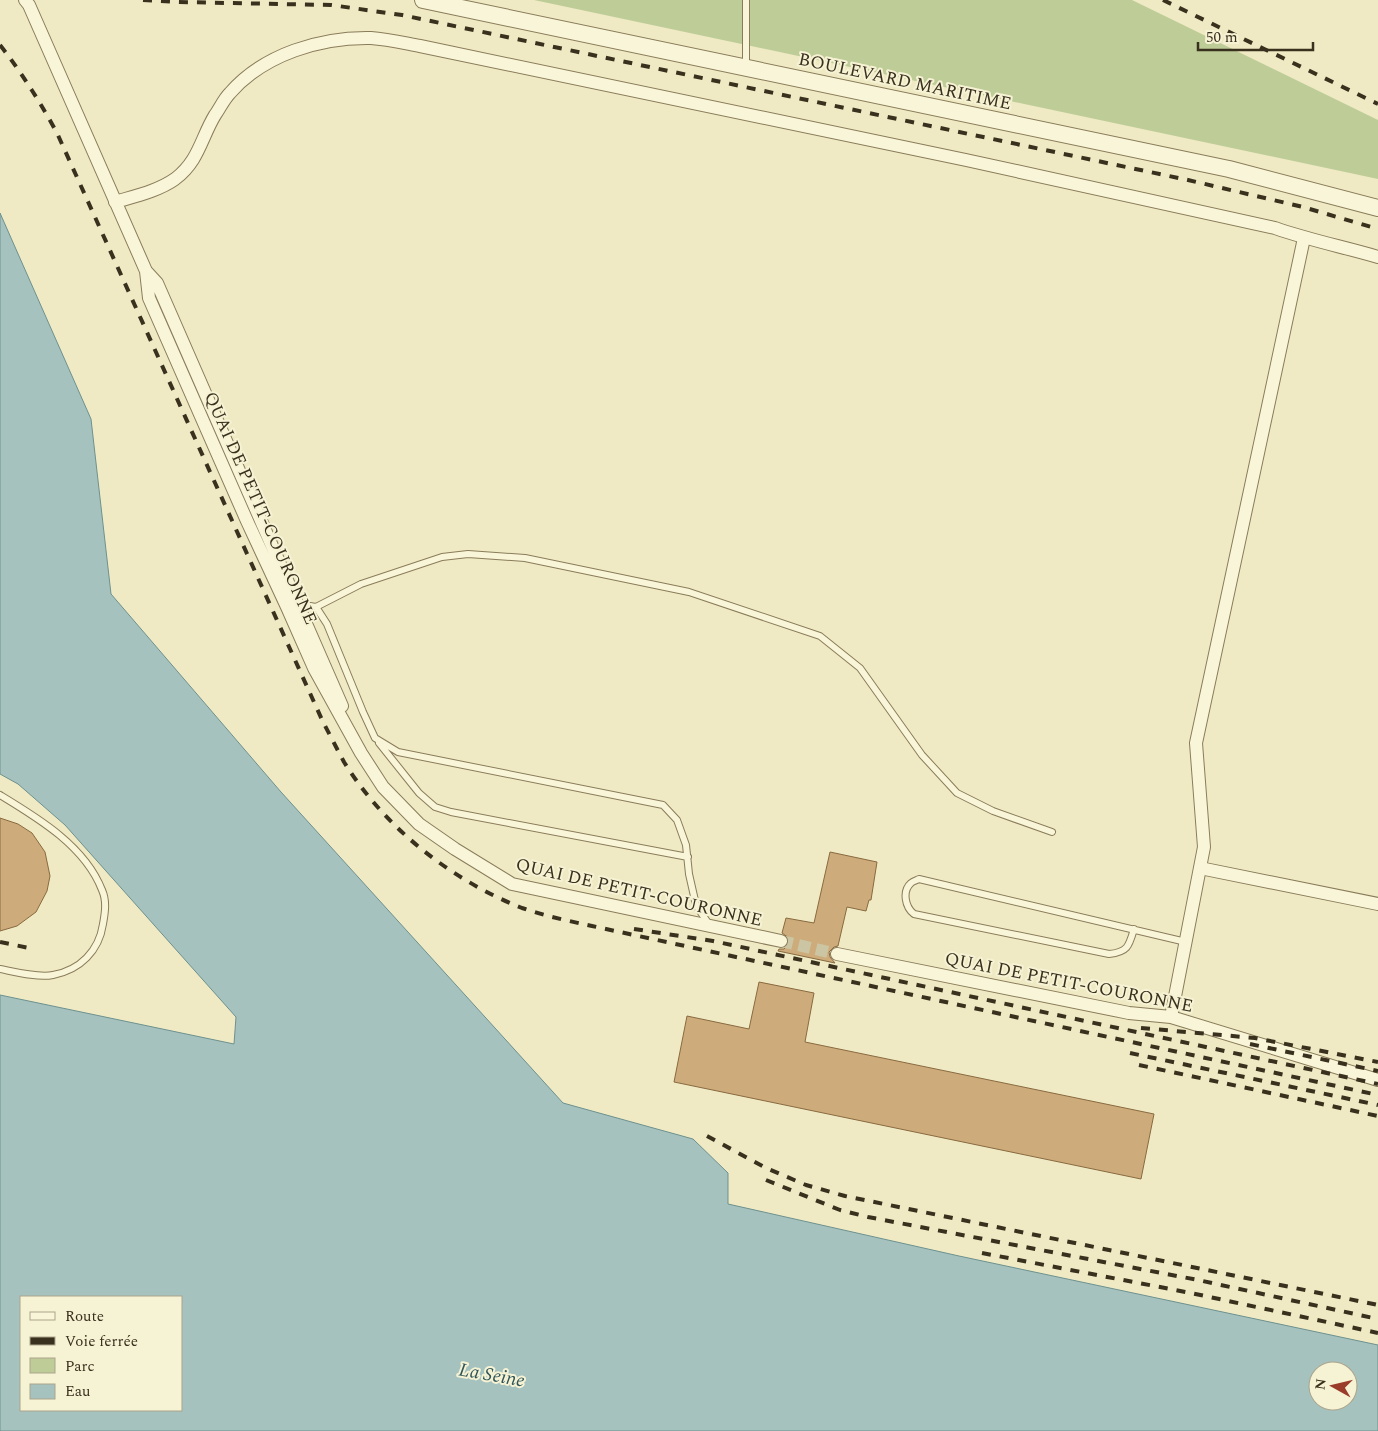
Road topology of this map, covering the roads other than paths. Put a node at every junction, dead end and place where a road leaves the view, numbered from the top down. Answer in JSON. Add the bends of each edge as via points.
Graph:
{"nodes":[{"id":1,"x":423,"y":0,"type":"edge"},
{"id":2,"x":746,"y":0,"type":"edge"},
{"id":3,"x":27,"y":2,"type":"edge"},
{"id":4,"x":746,"y":68,"type":"junction"},
{"id":5,"x":115,"y":202,"type":"junction"},
{"id":6,"x":1378,"y":208,"type":"edge"},
{"id":7,"x":1304,"y":238,"type":"junction"},
{"id":8,"x":1378,"y":257,"type":"edge"},
{"id":9,"x":292,"y":605,"type":"junction"},
{"id":10,"x":316,"y":607,"type":"junction"},
{"id":11,"x":375,"y":738,"type":"junction"},
{"id":12,"x":0,"y":795,"type":"edge"},
{"id":13,"x":1052,"y":832,"type":"dead end"},
{"id":14,"x":688,"y":858,"type":"junction"},
{"id":15,"x":1200,"y":868,"type":"junction"},
{"id":16,"x":1378,"y":904,"type":"edge"},
{"id":17,"x":712,"y":927,"type":"junction"},
{"id":18,"x":1134,"y":929,"type":"junction"},
{"id":19,"x":781,"y":941,"type":"tunnel mouth"},
{"id":20,"x":1186,"y":942,"type":"junction"},
{"id":21,"x":837,"y":954,"type":"tunnel mouth"},
{"id":22,"x":0,"y":969,"type":"edge"},
{"id":23,"x":1171,"y":1016,"type":"junction"},
{"id":24,"x":1378,"y":1080,"type":"edge"}],
"edges":[{"from":1,"to":4,"type":"street","name":"BOULEVARD MARITIME"},
{"from":2,"to":4,"type":"lane"},
{"from":3,"to":5,"type":"street","name":"QUAI DE PETIT-COURONNE"},
{"from":4,"to":6,"type":"street","name":"BOULEVARD MARITIME","via":[[1229,169]]},
{"from":5,"to":7,"type":"street","via":[[159,187],[190,166],[213,118],[229,94],[246,77],[271,61],[306,47],[339,40],[373,38],[966,160],[1275,228]]},
{"from":5,"to":9,"type":"street","name":"QUAI DE PETIT-COURONNE","via":[[146,271],[149,298],[246,521]]},
{"from":7,"to":8,"type":"street"},
{"from":7,"to":15,"type":"street","via":[[1196,743],[1204,847]]},
{"from":9,"to":10,"type":"lane"},
{"from":9,"to":17,"type":"street","name":"QUAI DE PETIT-COURONNE","via":[[314,668],[361,753],[383,787],[419,824],[512,884]]},
{"from":10,"to":11,"type":"lane","via":[[327,624]]},
{"from":10,"to":13,"type":"lane","via":[[361,584],[442,557],[468,554],[525,558],[689,592],[820,636],[860,668],[922,755],[958,793],[993,811]]},
{"from":11,"to":14,"type":"lane","via":[[419,793],[435,807]]},
{"from":11,"to":14,"type":"lane","via":[[398,752],[663,805],[677,820]]},
{"from":12,"to":22,"type":"lane","via":[[78,852],[103,890],[105,903],[102,931],[95,946],[87,960],[73,969],[52,976]]},
{"from":14,"to":17,"type":"lane","via":[[696,905]]},
{"from":15,"to":16,"type":"street"},
{"from":15,"to":20,"type":"street"},
{"from":17,"to":19,"type":"street","name":"QUAI DE PETIT-COURONNE"},
{"from":18,"to":18,"type":"lane","via":[[919,879],[911,883],[906,894],[909,910],[914,914],[1109,954],[1127,948]]},
{"from":18,"to":20,"type":"lane"},
{"from":20,"to":23,"type":"street"},
{"from":21,"to":23,"type":"street","name":"QUAI DE PETIT-COURONNE","via":[[1129,1013]]},
{"from":23,"to":24,"type":"street","name":"QUAI DE PETIT-COURONNE"}]}
